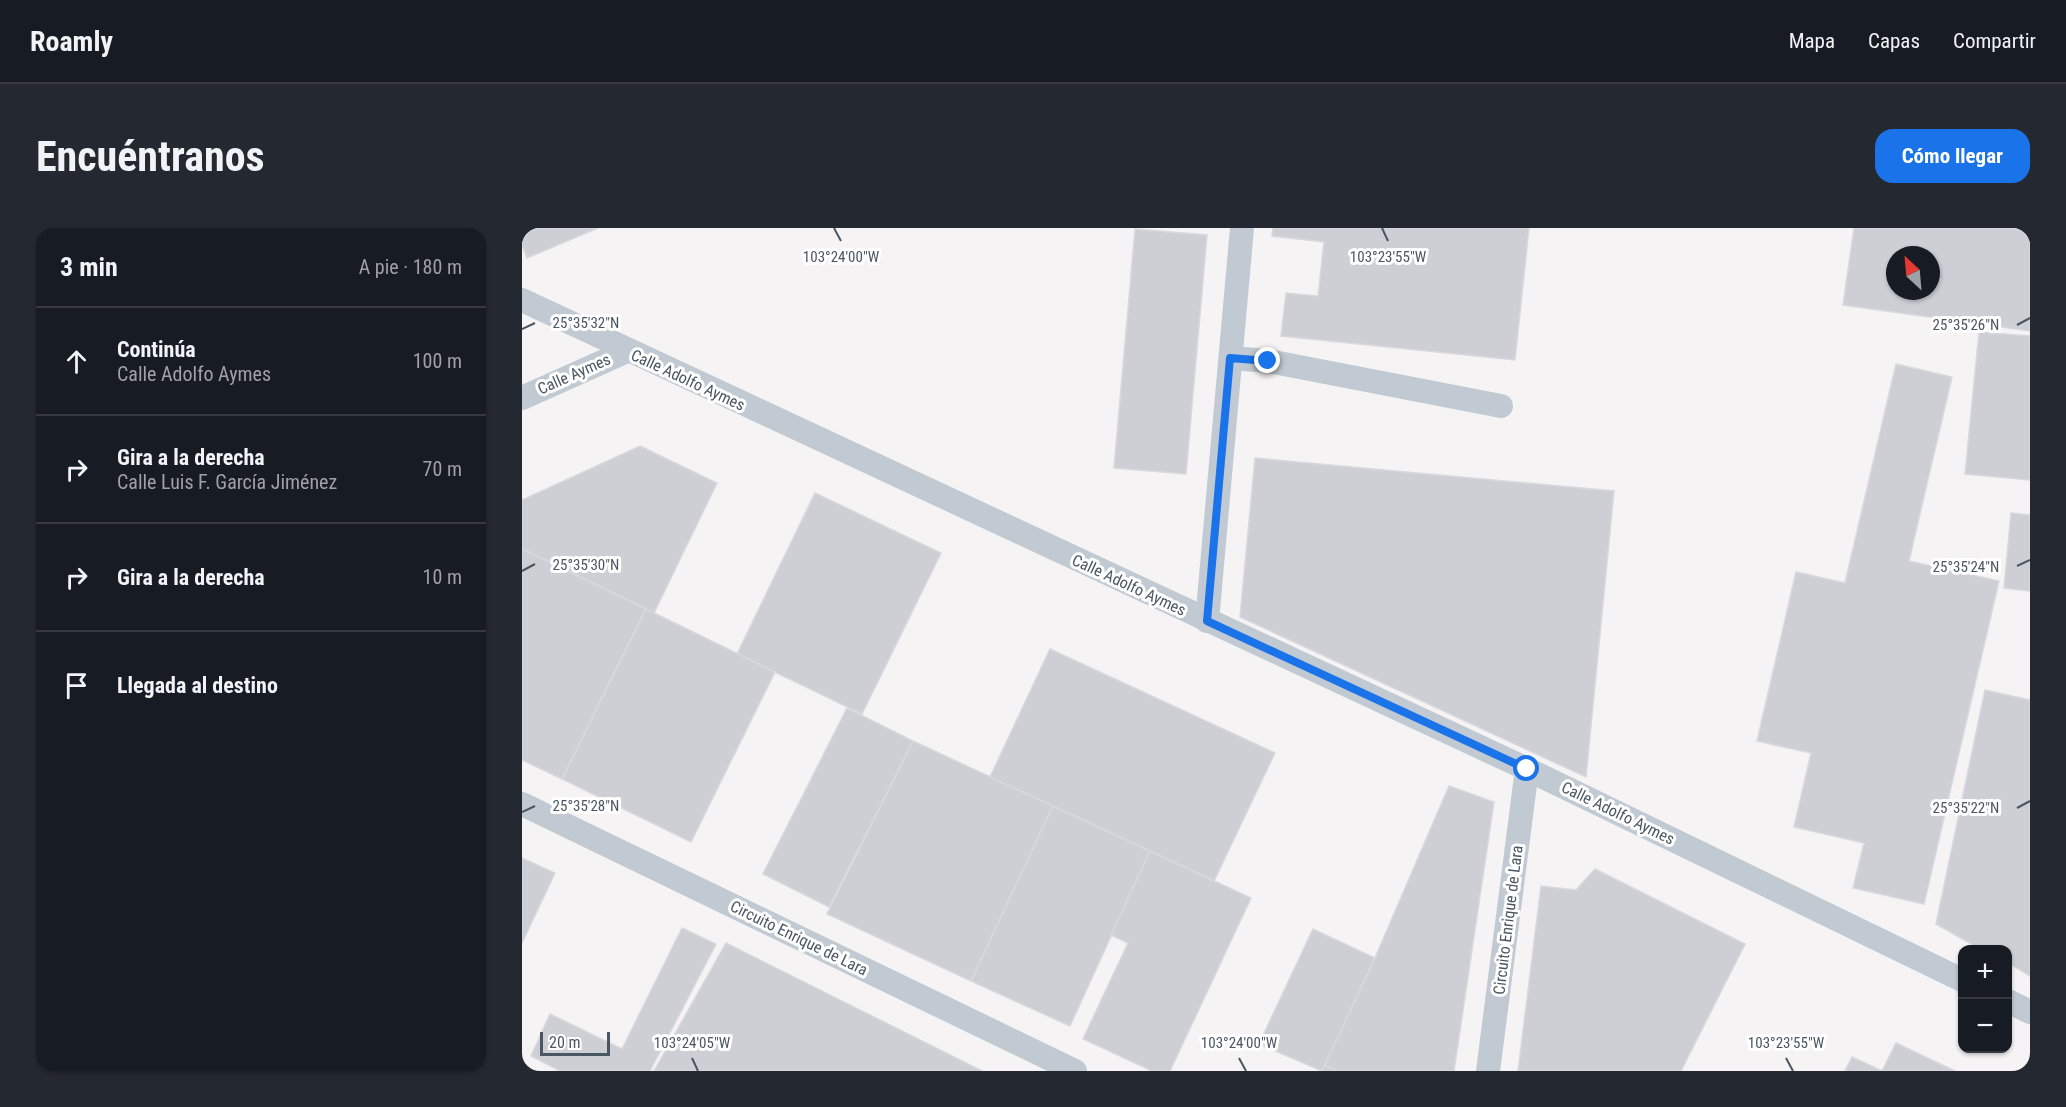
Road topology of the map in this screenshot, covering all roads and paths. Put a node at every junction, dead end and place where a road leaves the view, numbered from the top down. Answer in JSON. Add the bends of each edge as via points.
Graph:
{"nodes":[{"id":1,"x":1242,"y":228,"type":"edge"},
{"id":2,"x":522,"y":300,"type":"edge"},
{"id":3,"x":627,"y":351,"type":"junction"},
{"id":4,"x":1230,"y":358,"type":"junction"},
{"id":5,"x":522,"y":398,"type":"edge"},
{"id":6,"x":1501,"y":406,"type":"dead end"},
{"id":7,"x":1207,"y":621,"type":"junction"},
{"id":8,"x":1527,"y":769,"type":"junction"},
{"id":9,"x":522,"y":804,"type":"edge"},
{"id":10,"x":1958,"y":978,"type":"edge"},
{"id":11,"x":2012,"y":1003,"type":"edge"},
{"id":12,"x":2030,"y":1012,"type":"edge"},
{"id":13,"x":1075,"y":1071,"type":"edge"},
{"id":14,"x":1488,"y":1071,"type":"edge"}],
"edges":[{"from":1,"to":4,"type":"street"},
{"from":2,"to":3,"type":"street","name":"Calle Adolfo Aymes"},
{"from":3,"to":5,"type":"street","name":"Calle Aymes"},
{"from":3,"to":7,"type":"street","name":"Calle Adolfo Aymes"},
{"from":4,"to":6,"type":"street","via":[[1268,361]]},
{"from":4,"to":7,"type":"street"},
{"from":7,"to":8,"type":"street","name":"Calle Adolfo Aymes"},
{"from":8,"to":10,"type":"street","name":"Calle Adolfo Aymes"},
{"from":8,"to":14,"type":"street","name":"Circuito Enrique de Lara"},
{"from":9,"to":13,"type":"street","name":"Circuito Enrique de Lara"},
{"from":11,"to":12,"type":"street"}]}
